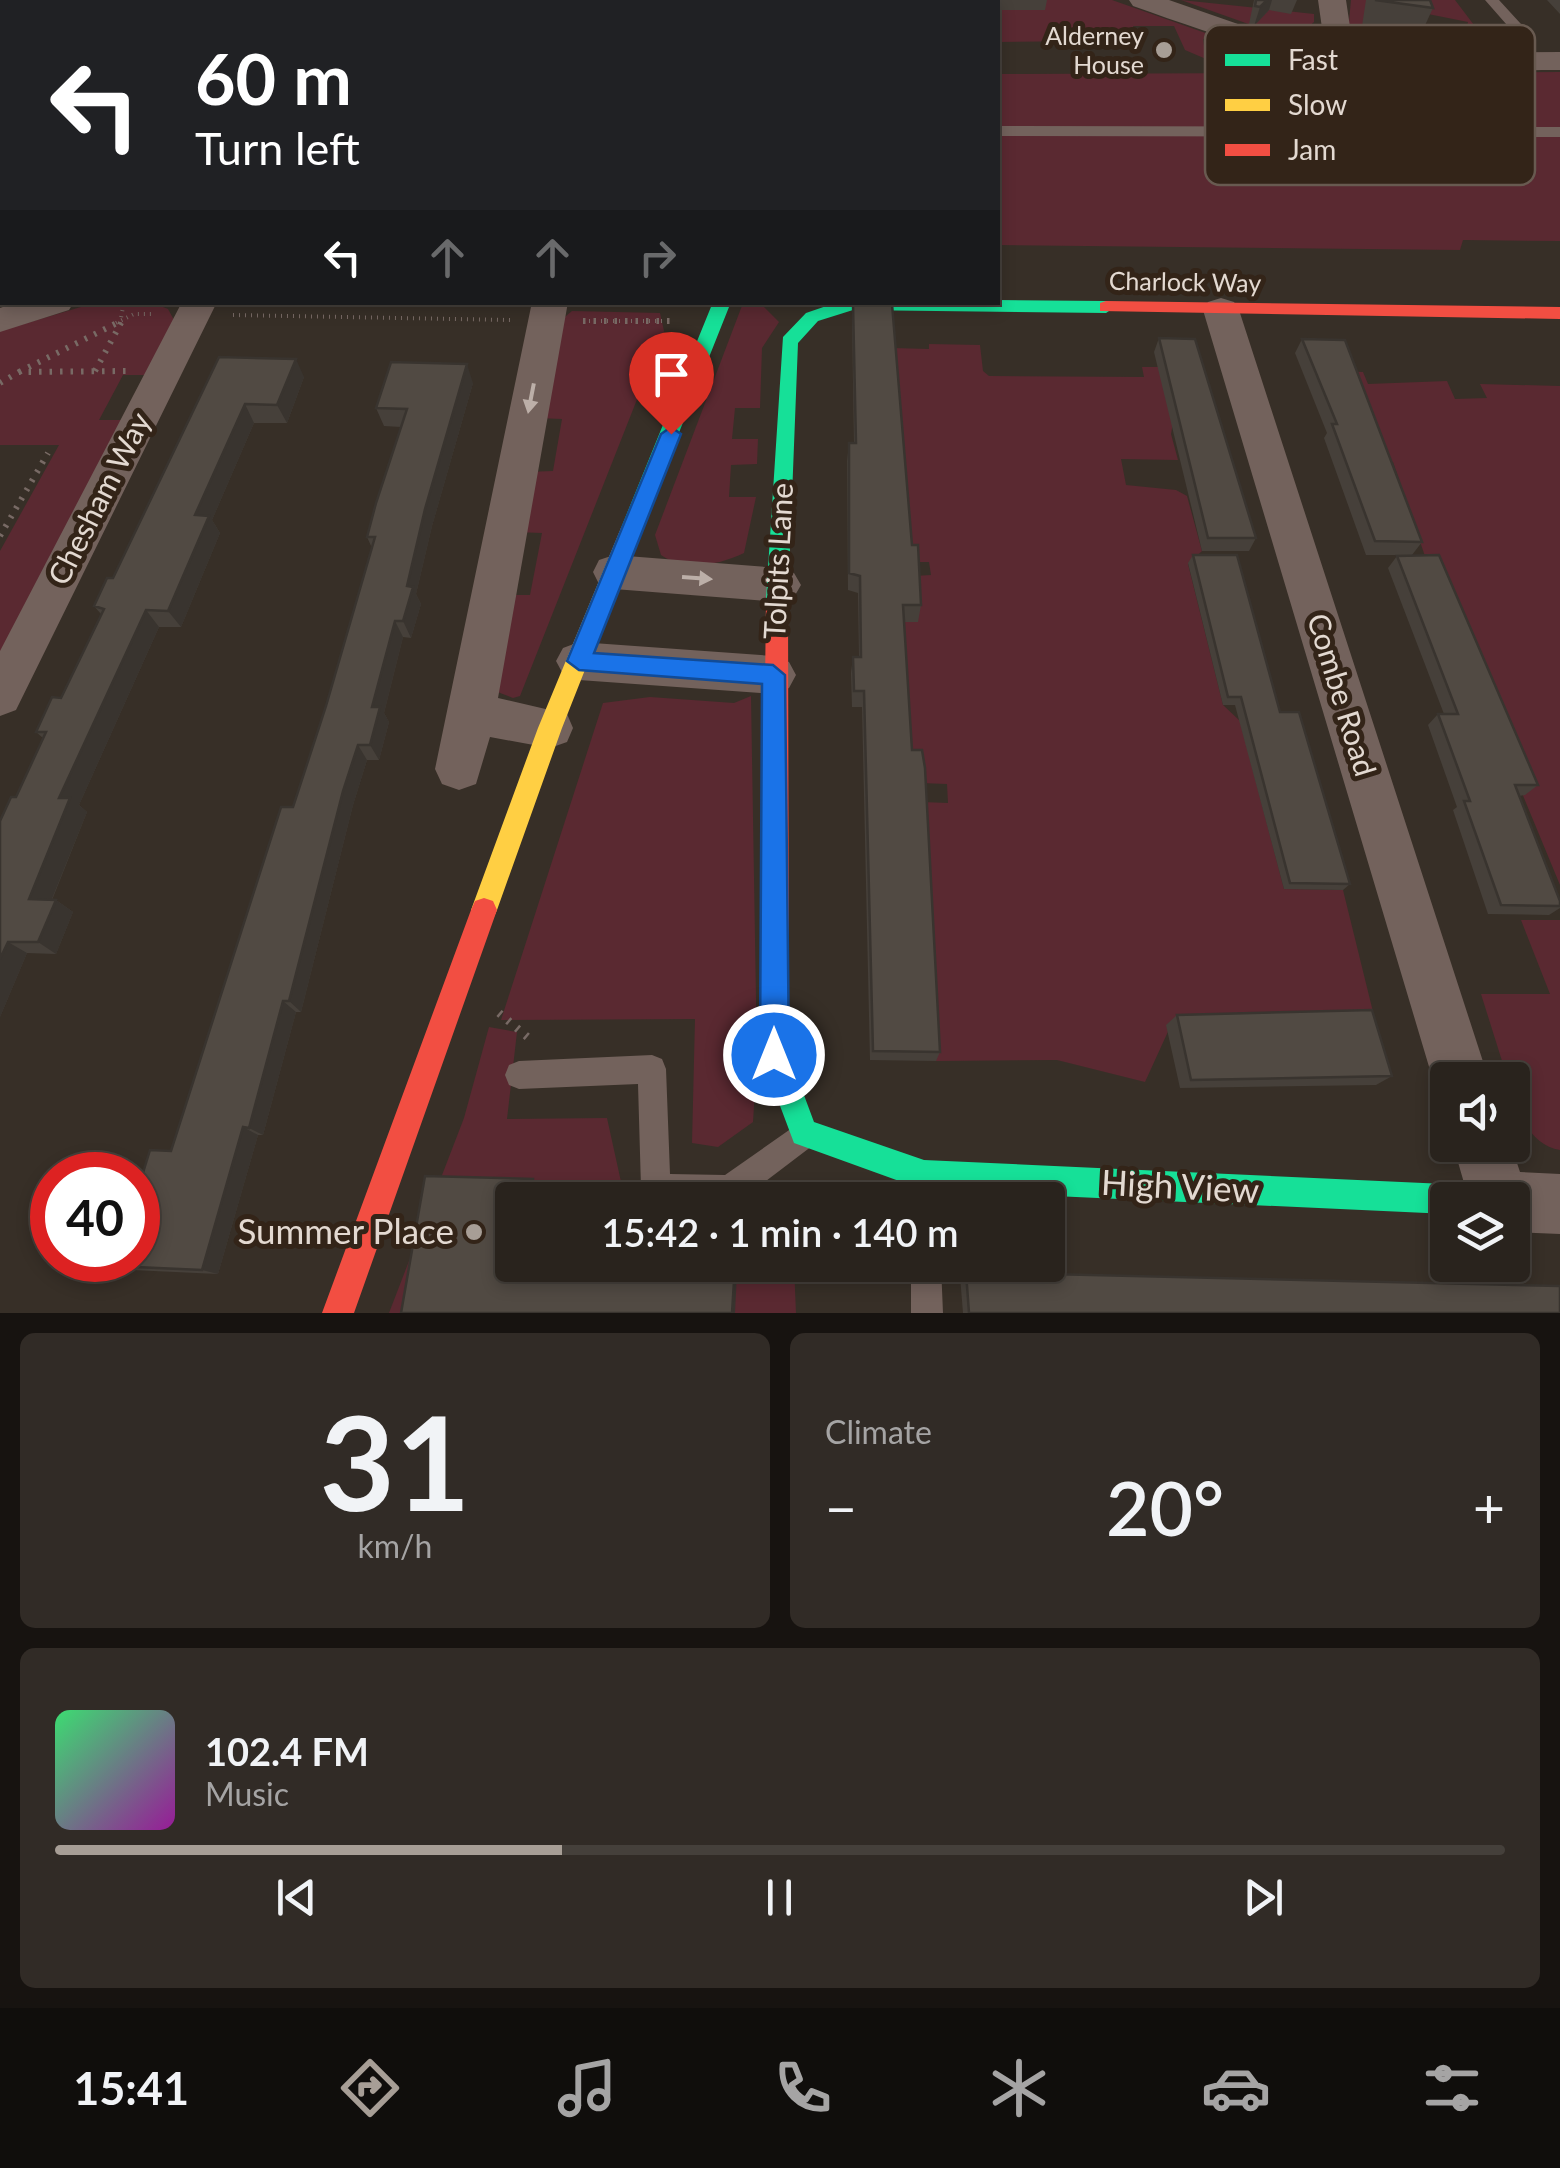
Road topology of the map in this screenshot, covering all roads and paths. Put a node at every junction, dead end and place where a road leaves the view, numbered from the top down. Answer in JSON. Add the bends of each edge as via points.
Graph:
{"nodes":[{"id":1,"x":1143,"y":0,"type":"edge"},
{"id":2,"x":1332,"y":0,"type":"edge"},
{"id":3,"x":1492,"y":0,"type":"edge"},
{"id":4,"x":1213,"y":25,"type":"edge"},
{"id":5,"x":1336,"y":25,"type":"edge"},
{"id":6,"x":1514,"y":25,"type":"edge"},
{"id":7,"x":1535,"y":61,"type":"edge"},
{"id":8,"x":1560,"y":61,"type":"edge"},
{"id":9,"x":1000,"y":131,"type":"edge"},
{"id":10,"x":1205,"y":131,"type":"edge"},
{"id":11,"x":1535,"y":132,"type":"edge"},
{"id":12,"x":1560,"y":132,"type":"edge"},
{"id":13,"x":47,"y":305,"type":"edge"},
{"id":14,"x":124,"y":305,"type":"edge"},
{"id":15,"x":849,"y":305,"type":"edge"},
{"id":16,"x":914,"y":305,"type":"edge"},
{"id":17,"x":197,"y":308,"type":"edge"},
{"id":18,"x":1221,"y":310,"type":"junction"},
{"id":19,"x":719,"y":311,"type":"edge"},
{"id":20,"x":548,"y":312,"type":"edge"},
{"id":21,"x":1560,"y":313,"type":"edge"},
{"id":22,"x":812,"y":317,"type":"joint"},
{"id":23,"x":0,"y":320,"type":"edge"},
{"id":24,"x":122,"y":320,"type":"junction"},
{"id":25,"x":166,"y":371,"type":"junction"},
{"id":26,"x":19,"y":372,"type":"junction"},
{"id":27,"x":95,"y":372,"type":"junction"},
{"id":28,"x":0,"y":383,"type":"edge"},
{"id":29,"x":48,"y":452,"type":"dead end"},
{"id":30,"x":0,"y":536,"type":"edge"},
{"id":31,"x":614,"y":572,"type":"junction"},
{"id":32,"x":779,"y":584,"type":"junction"},
{"id":33,"x":579,"y":661,"type":"junction"},
{"id":34,"x":773,"y":675,"type":"junction"},
{"id":35,"x":0,"y":696,"type":"edge"},
{"id":36,"x":472,"y":714,"type":"junction"},
{"id":37,"x":550,"y":728,"type":"junction"},
{"id":38,"x":459,"y":768,"type":"dead end"},
{"id":39,"x":457,"y":984,"type":"junction"},
{"id":40,"x":1455,"y":1062,"type":"edge"},
{"id":41,"x":533,"y":1074,"type":"joint"},
{"id":42,"x":804,"y":1134,"type":"junction"},
{"id":43,"x":911,"y":1182,"type":"edge"},
{"id":44,"x":1065,"y":1191,"type":"edge"},
{"id":45,"x":1430,"y":1199,"type":"edge"},
{"id":46,"x":1530,"y":1203,"type":"edge"},
{"id":47,"x":1560,"y":1204,"type":"edge"},
{"id":48,"x":926,"y":1282,"type":"edge"},
{"id":49,"x":338,"y":1313,"type":"edge"},
{"id":50,"x":927,"y":1313,"type":"edge"}],
"edges":[{"from":1,"to":4,"type":"street"},
{"from":2,"to":5,"type":"street"},
{"from":3,"to":6,"type":"lane"},
{"from":7,"to":8,"type":"street"},
{"from":9,"to":10,"type":"lane"},
{"from":11,"to":12,"type":"lane"},
{"from":13,"to":23,"type":"street"},
{"from":14,"to":24,"type":"path"},
{"from":15,"to":22,"type":"street","name":"Charlock Way"},
{"from":16,"to":18,"type":"street","name":"Charlock Way"},
{"from":17,"to":20,"type":"path"},
{"from":17,"to":24,"type":"path"},
{"from":17,"to":25,"type":"street","name":"Chesham Way"},
{"from":18,"to":21,"type":"street","name":"Charlock Way"},
{"from":18,"to":40,"type":"street","name":"Combe Road"},
{"from":19,"to":20,"type":"path"},
{"from":19,"to":31,"type":"street"},
{"from":20,"to":36,"type":"street","one_way":true},
{"from":22,"to":32,"type":"street","name":"Tolpits Lane","via":[[789,342]]},
{"from":24,"to":26,"type":"path"},
{"from":24,"to":27,"type":"path"},
{"from":25,"to":27,"type":"path"},
{"from":25,"to":35,"type":"street","name":"Chesham Way"},
{"from":26,"to":27,"type":"path"},
{"from":26,"to":28,"type":"path"},
{"from":29,"to":30,"type":"path"},
{"from":31,"to":32,"type":"street","one_way":true},
{"from":31,"to":33,"type":"street"},
{"from":32,"to":34,"type":"street","name":"Tolpits Lane"},
{"from":33,"to":34,"type":"street"},
{"from":33,"to":37,"type":"street"},
{"from":34,"to":42,"type":"street","name":"Tolpits Lane","via":[[774,1055]]},
{"from":36,"to":37,"type":"street"},
{"from":36,"to":38,"type":"street"},
{"from":37,"to":39,"type":"street"},
{"from":39,"to":41,"type":"path","via":[[527,1033]]},
{"from":39,"to":49,"type":"street"},
{"from":41,"to":42,"type":"lane","via":[[652,1068],[656,1188],[730,1190]]},
{"from":42,"to":43,"type":"street","name":"High View"},
{"from":44,"to":45,"type":"street","name":"High View"},
{"from":46,"to":47,"type":"street"},
{"from":48,"to":50,"type":"lane"}]}
